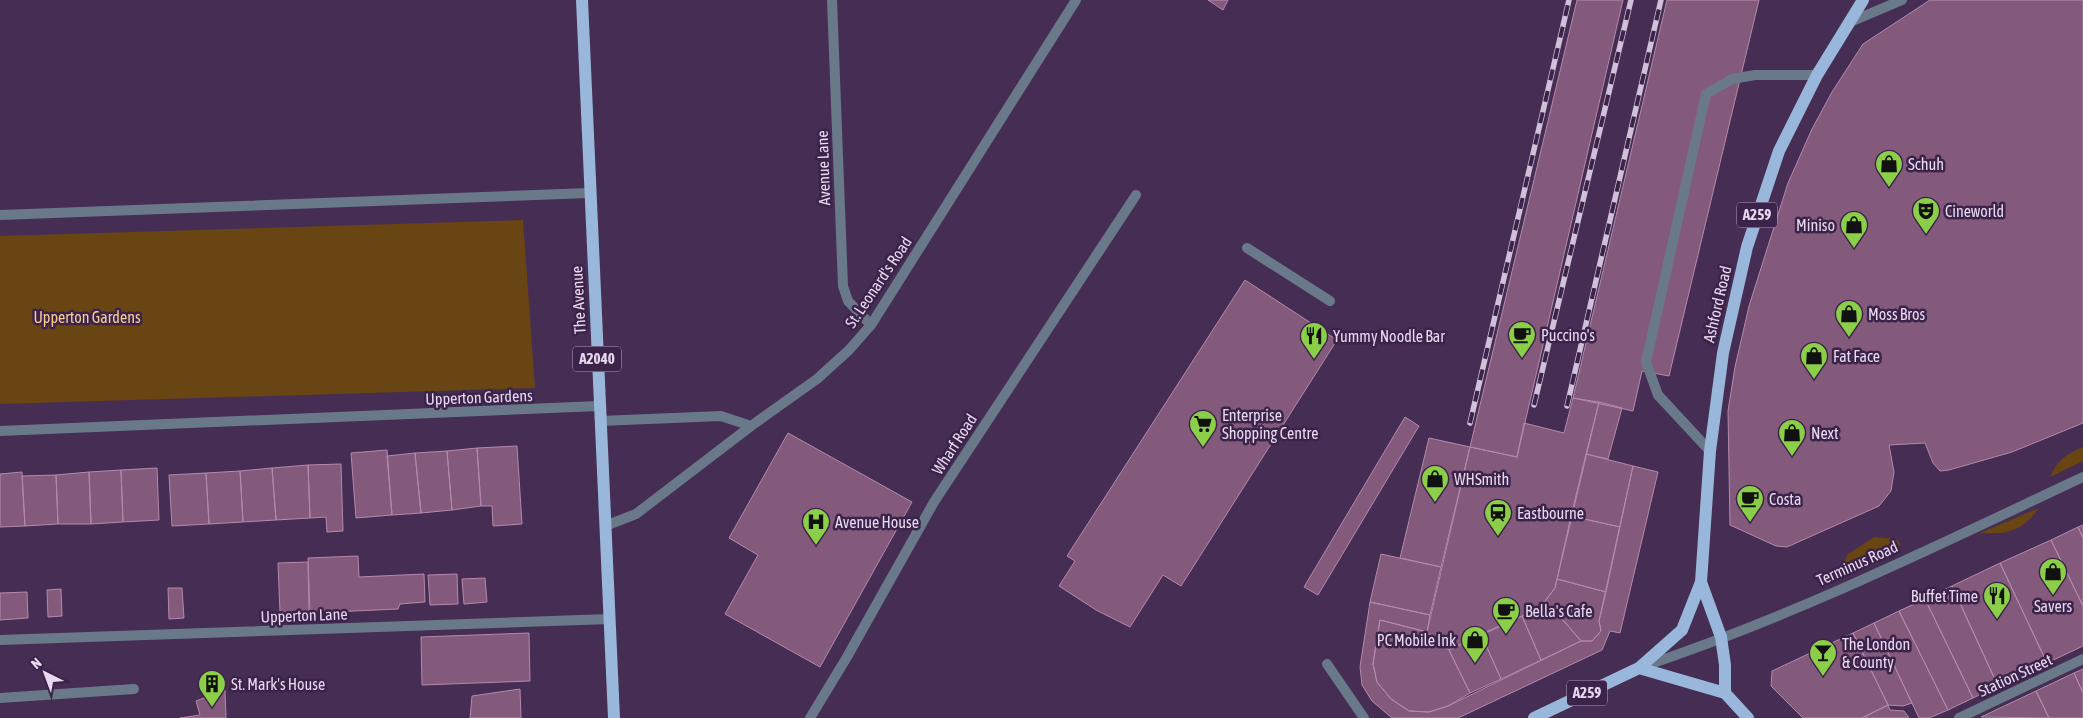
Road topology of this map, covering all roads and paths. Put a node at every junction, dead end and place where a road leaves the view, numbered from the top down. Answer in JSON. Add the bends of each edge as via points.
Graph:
{"nodes":[{"id":1,"x":582,"y":0,"type":"edge"},
{"id":2,"x":832,"y":0,"type":"edge"},
{"id":3,"x":1076,"y":0,"type":"edge"},
{"id":4,"x":1863,"y":0,"type":"edge"},
{"id":5,"x":1902,"y":0,"type":"edge"},
{"id":6,"x":1848,"y":23,"type":"junction"},
{"id":7,"x":1817,"y":75,"type":"junction"},
{"id":8,"x":589,"y":193,"type":"junction"},
{"id":9,"x":1136,"y":194,"type":"dead end"},
{"id":10,"x":0,"y":216,"type":"edge"},
{"id":11,"x":1247,"y":248,"type":"dead end"},
{"id":12,"x":1330,"y":301,"type":"dead end"},
{"id":13,"x":871,"y":325,"type":"junction"},
{"id":14,"x":599,"y":406,"type":"junction"},
{"id":15,"x":600,"y":421,"type":"junction"},
{"id":16,"x":751,"y":426,"type":"junction"},
{"id":17,"x":0,"y":431,"type":"edge"},
{"id":18,"x":1710,"y":451,"type":"junction"},
{"id":19,"x":2083,"y":477,"type":"edge"},
{"id":20,"x":605,"y":526,"type":"junction"},
{"id":21,"x":1701,"y":582,"type":"junction"},
{"id":22,"x":610,"y":619,"type":"junction"},
{"id":23,"x":1721,"y":637,"type":"junction"},
{"id":24,"x":0,"y":640,"type":"edge"},
{"id":25,"x":2083,"y":659,"type":"edge"},
{"id":26,"x":1326,"y":664,"type":"dead end"},
{"id":27,"x":1639,"y":668,"type":"junction"},
{"id":28,"x":134,"y":688,"type":"dead end"},
{"id":29,"x":1725,"y":693,"type":"junction"},
{"id":30,"x":0,"y":698,"type":"edge"},
{"id":31,"x":614,"y":718,"type":"edge"},
{"id":32,"x":810,"y":718,"type":"edge"},
{"id":33,"x":1364,"y":718,"type":"edge"},
{"id":34,"x":1534,"y":718,"type":"edge"},
{"id":35,"x":1748,"y":718,"type":"edge"},
{"id":36,"x":1959,"y":718,"type":"edge"}],
"edges":[{"from":1,"to":8,"type":"main road","name":"The Avenue","number":"A2040"},
{"from":2,"to":13,"type":"street","name":"Avenue Lane","via":[[843,286],[848,301]]},
{"from":3,"to":13,"type":"street","name":"St. Leonard's Road"},
{"from":4,"to":6,"type":"main road","name":"Ashford Road","number":"A259"},
{"from":5,"to":6,"type":"street"},
{"from":6,"to":7,"type":"main road","name":"Ashford Road","number":"A259"},
{"from":7,"to":18,"type":"main road","name":"Ashford Road","number":"A259","via":[[1779,151],[1747,247],[1723,352]]},
{"from":7,"to":18,"type":"street","via":[[1755,75],[1732,79],[1706,94],[1646,362],[1658,395]]},
{"from":8,"to":10,"type":"street"},
{"from":8,"to":14,"type":"main road","name":"The Avenue","number":"A2040"},
{"from":9,"to":32,"type":"street","name":"Wharf Road","via":[[934,502]]},
{"from":11,"to":12,"type":"street"},
{"from":13,"to":16,"type":"street","name":"St. Leonard's Road","via":[[817,380]]},
{"from":14,"to":15,"type":"main road","name":"The Avenue","number":"A2040"},
{"from":14,"to":17,"type":"street","name":"Upperton Gardens"},
{"from":15,"to":16,"type":"street","via":[[722,416]]},
{"from":15,"to":20,"type":"main road","name":"The Avenue","number":"A2040"},
{"from":16,"to":20,"type":"street","name":"St. Leonard's Road","via":[[636,514]]},
{"from":18,"to":21,"type":"main road","name":"Ashford Road","number":"A259"},
{"from":19,"to":23,"type":"street","name":"Terminus Road","via":[[1781,615]]},
{"from":20,"to":22,"type":"main road","name":"The Avenue","number":"A2040"},
{"from":21,"to":23,"type":"main road","name":"Ashford Road","number":"A259"},
{"from":21,"to":27,"type":"main road","name":"Terminus Road","number":"A259","via":[[1682,630]]},
{"from":22,"to":24,"type":"street","name":"Upperton Lane"},
{"from":22,"to":31,"type":"main road","name":"The Avenue","number":"A2040"},
{"from":23,"to":27,"type":"street","name":"Terminus Road"},
{"from":23,"to":29,"type":"main road","number":"A259"},
{"from":25,"to":36,"type":"street","name":"Station Street"},
{"from":26,"to":33,"type":"street"},
{"from":27,"to":29,"type":"main road"},
{"from":27,"to":34,"type":"main road","name":"Terminus Road","number":"A259"},
{"from":28,"to":30,"type":"street"},
{"from":29,"to":35,"type":"main road"}]}
